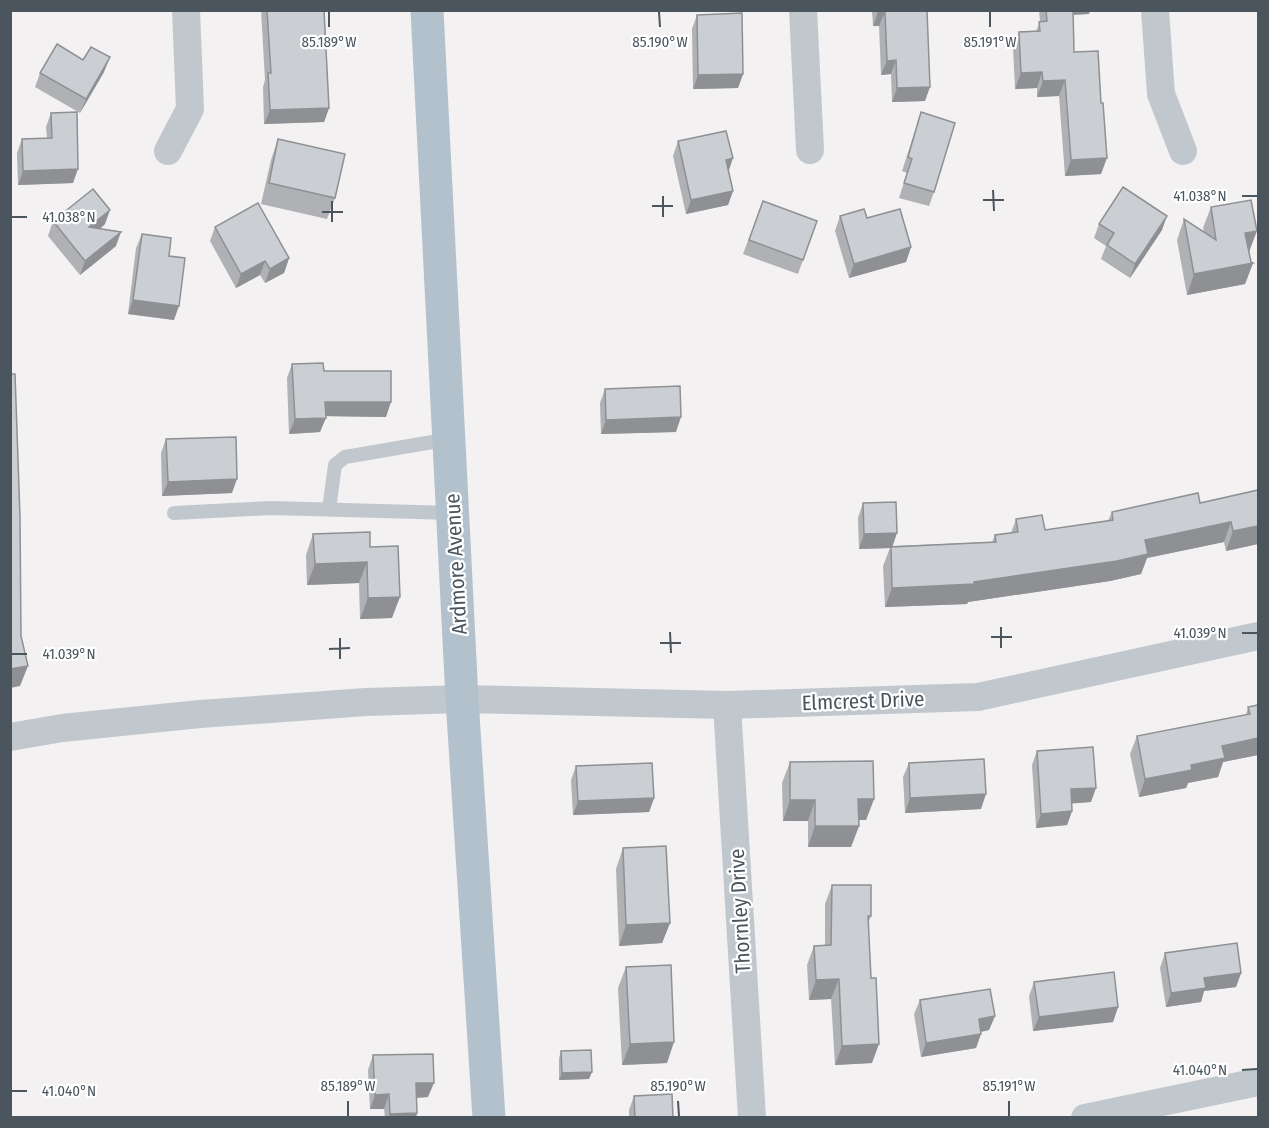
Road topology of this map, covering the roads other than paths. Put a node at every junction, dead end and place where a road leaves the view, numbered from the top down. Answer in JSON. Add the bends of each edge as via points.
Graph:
{"nodes":[{"id":1,"x":186,"y":10,"type":"edge"},
{"id":2,"x":427,"y":10,"type":"edge"},
{"id":3,"x":803,"y":10,"type":"edge"},
{"id":4,"x":1155,"y":10,"type":"edge"},
{"id":5,"x":810,"y":150,"type":"dead end"},
{"id":6,"x":168,"y":151,"type":"dead end"},
{"id":7,"x":1183,"y":151,"type":"dead end"},
{"id":8,"x":450,"y":439,"type":"junction"},
{"id":9,"x":329,"y":509,"type":"junction"},
{"id":10,"x":174,"y":513,"type":"dead end"},
{"id":11,"x":453,"y":513,"type":"junction"},
{"id":12,"x":1258,"y":636,"type":"edge"},
{"id":13,"x":462,"y":699,"type":"junction"},
{"id":14,"x":728,"y":705,"type":"junction"},
{"id":15,"x":10,"y":736,"type":"edge"},
{"id":16,"x":1258,"y":1082,"type":"edge"},
{"id":17,"x":489,"y":1118,"type":"edge"},
{"id":18,"x":752,"y":1118,"type":"edge"},
{"id":19,"x":1085,"y":1118,"type":"edge"}],
"edges":[{"from":1,"to":6,"type":"street","via":[[190,109]]},
{"from":2,"to":8,"type":"main road","name":"Ardmore Avenue"},
{"from":3,"to":5,"type":"street"},
{"from":4,"to":7,"type":"street","via":[[1161,94]]},
{"from":8,"to":9,"type":"lane","via":[[345,457],[335,465]]},
{"from":8,"to":11,"type":"main road","name":"Ardmore Avenue"},
{"from":9,"to":10,"type":"lane"},
{"from":9,"to":11,"type":"lane"},
{"from":11,"to":13,"type":"main road","name":"Ardmore Avenue"},
{"from":12,"to":14,"type":"street","name":"Elmcrest Drive","via":[[978,697]]},
{"from":13,"to":14,"type":"street","name":"Elmcrest Drive"},
{"from":13,"to":15,"type":"street","name":"Elmcrest Drive","via":[[200,714]]},
{"from":13,"to":17,"type":"main road","name":"Ardmore Avenue"},
{"from":14,"to":18,"type":"street","name":"Thornley Drive"},
{"from":16,"to":19,"type":"street"}]}
